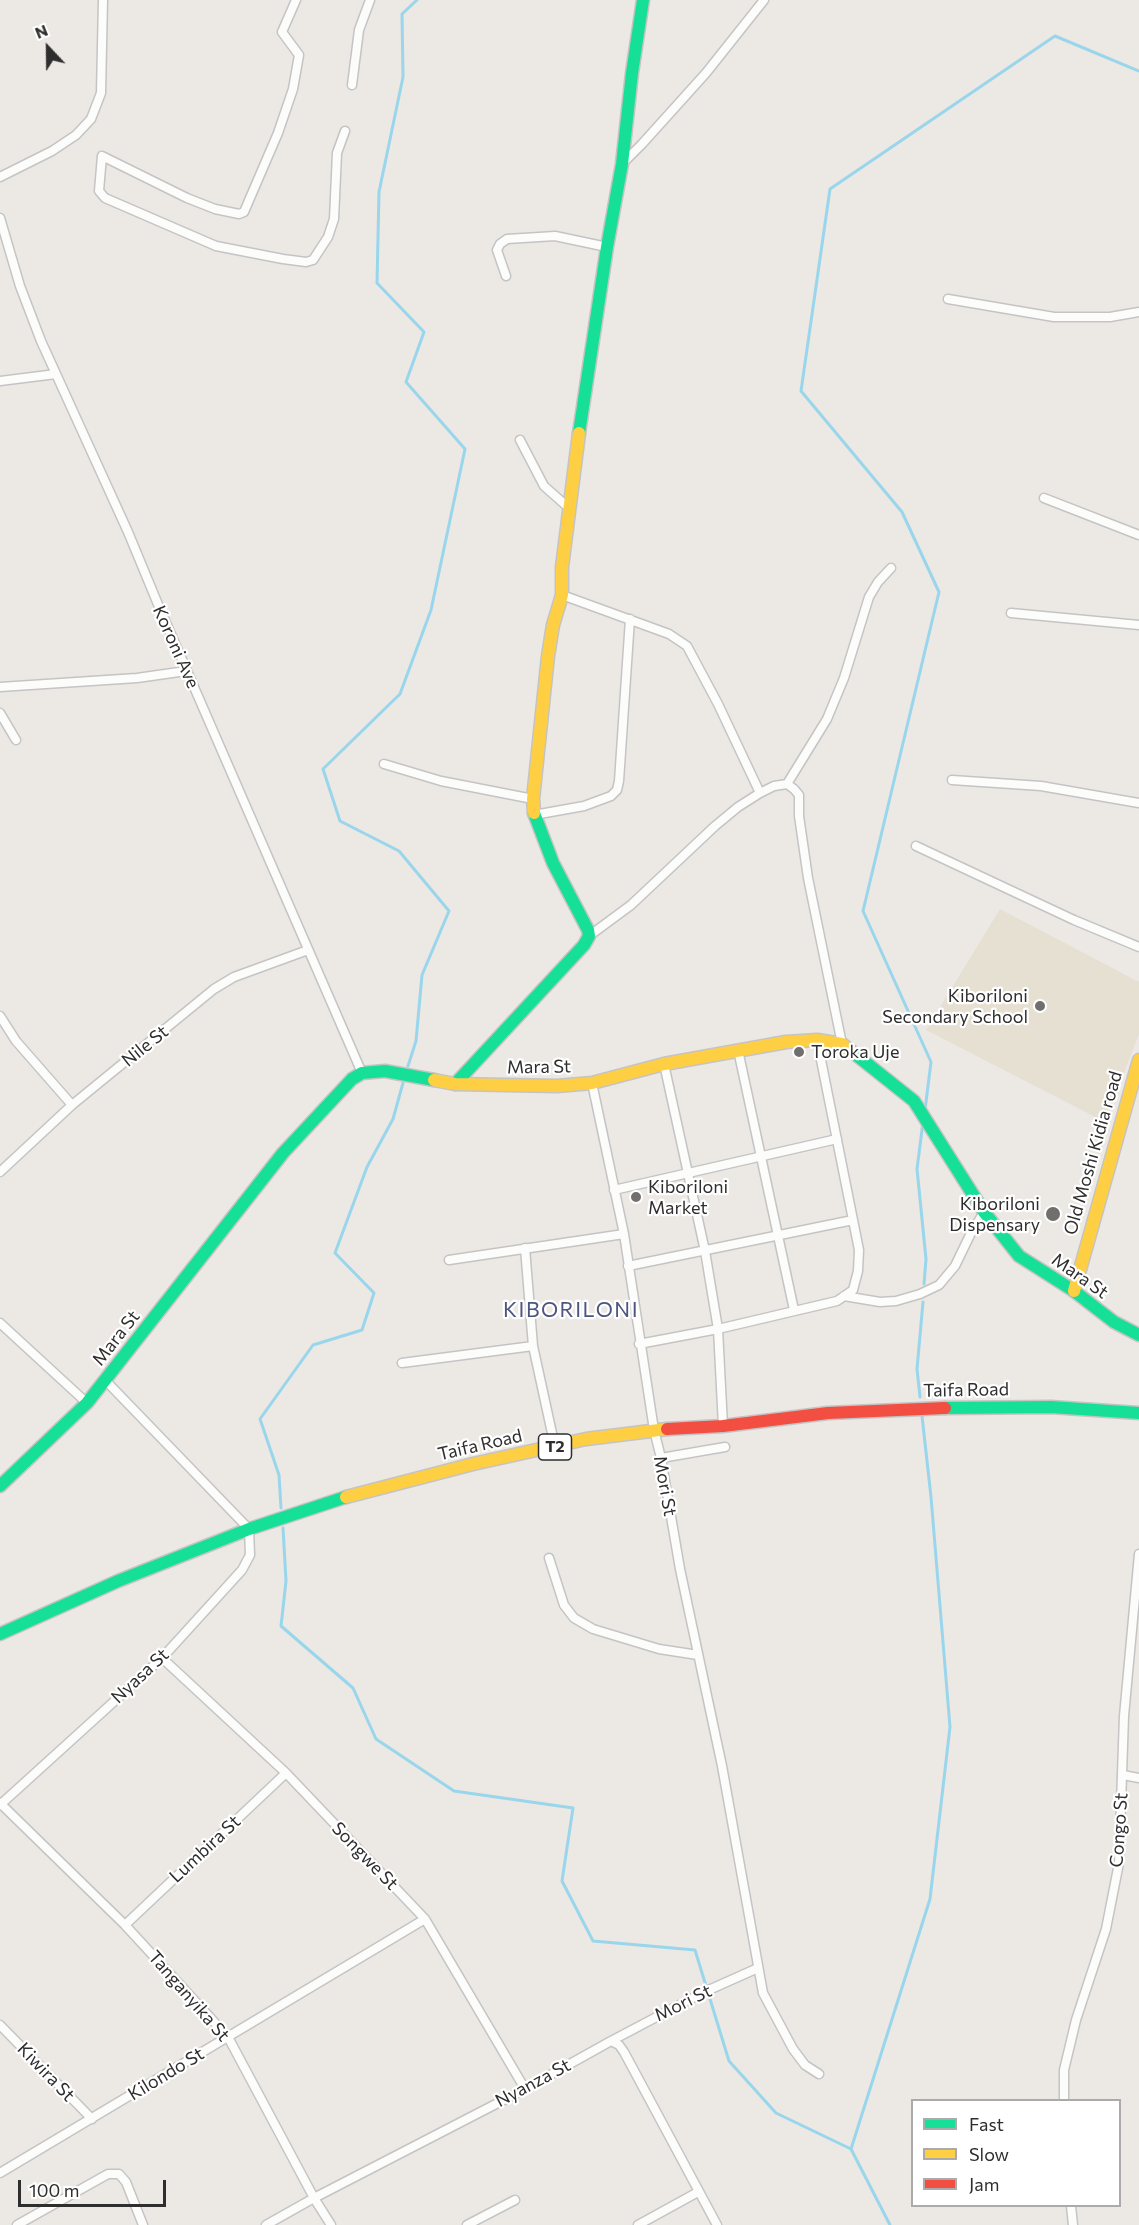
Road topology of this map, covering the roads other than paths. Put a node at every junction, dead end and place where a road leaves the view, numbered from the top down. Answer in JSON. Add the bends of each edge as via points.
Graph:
{"nodes":[{"id":1,"x":103,"y":0,"type":"edge"},
{"id":2,"x":296,"y":0,"type":"edge"},
{"id":3,"x":370,"y":0,"type":"edge"},
{"id":4,"x":643,"y":0,"type":"edge"},
{"id":5,"x":764,"y":0,"type":"edge"},
{"id":6,"x":352,"y":85,"type":"dead end"},
{"id":7,"x":345,"y":131,"type":"dead end"},
{"id":8,"x":622,"y":164,"type":"junction"},
{"id":9,"x":0,"y":177,"type":"edge"},
{"id":10,"x":0,"y":218,"type":"edge"},
{"id":11,"x":607,"y":247,"type":"junction"},
{"id":12,"x":506,"y":276,"type":"dead end"},
{"id":13,"x":948,"y":299,"type":"dead end"},
{"id":14,"x":1139,"y":312,"type":"edge"},
{"id":15,"x":56,"y":374,"type":"junction"},
{"id":16,"x":0,"y":381,"type":"edge"},
{"id":17,"x":520,"y":440,"type":"dead end"},
{"id":18,"x":1044,"y":498,"type":"dead end"},
{"id":19,"x":570,"y":509,"type":"junction"},
{"id":20,"x":1139,"y":535,"type":"edge"},
{"id":21,"x":891,"y":568,"type":"dead end"},
{"id":22,"x":562,"y":595,"type":"junction"},
{"id":23,"x":1011,"y":613,"type":"dead end"},
{"id":24,"x":630,"y":619,"type":"junction"},
{"id":25,"x":1139,"y":625,"type":"edge"},
{"id":26,"x":186,"y":671,"type":"junction"},
{"id":27,"x":0,"y":687,"type":"edge"},
{"id":28,"x":0,"y":714,"type":"edge"},
{"id":29,"x":16,"y":740,"type":"dead end"},
{"id":30,"x":384,"y":764,"type":"dead end"},
{"id":31,"x":952,"y":780,"type":"dead end"},
{"id":32,"x":787,"y":784,"type":"junction"},
{"id":33,"x":760,"y":793,"type":"junction"},
{"id":34,"x":533,"y":799,"type":"junction"},
{"id":35,"x":1139,"y":804,"type":"edge"},
{"id":36,"x":534,"y":815,"type":"junction"},
{"id":37,"x":916,"y":846,"type":"dead end"},
{"id":38,"x":589,"y":936,"type":"junction"},
{"id":39,"x":1139,"y":947,"type":"edge"},
{"id":40,"x":308,"y":950,"type":"junction"},
{"id":41,"x":0,"y":1016,"type":"edge"},
{"id":42,"x":817,"y":1040,"type":"junction"},
{"id":43,"x":842,"y":1044,"type":"junction"},
{"id":44,"x":738,"y":1050,"type":"junction"},
{"id":45,"x":1139,"y":1060,"type":"edge"},
{"id":46,"x":664,"y":1064,"type":"junction"},
{"id":47,"x":362,"y":1073,"type":"junction"},
{"id":48,"x":592,"y":1083,"type":"junction"},
{"id":49,"x":455,"y":1084,"type":"junction"},
{"id":50,"x":72,"y":1105,"type":"junction"},
{"id":51,"x":837,"y":1139,"type":"junction"},
{"id":52,"x":761,"y":1156,"type":"junction"},
{"id":53,"x":0,"y":1172,"type":"edge"},
{"id":54,"x":688,"y":1172,"type":"junction"},
{"id":55,"x":614,"y":1190,"type":"junction"},
{"id":56,"x":984,"y":1212,"type":"junction"},
{"id":57,"x":853,"y":1220,"type":"junction"},
{"id":58,"x":624,"y":1234,"type":"junction"},
{"id":59,"x":778,"y":1236,"type":"junction"},
{"id":60,"x":525,"y":1248,"type":"junction"},
{"id":61,"x":705,"y":1251,"type":"junction"},
{"id":62,"x":449,"y":1260,"type":"dead end"},
{"id":63,"x":628,"y":1266,"type":"junction"},
{"id":64,"x":1074,"y":1291,"type":"junction"},
{"id":65,"x":844,"y":1296,"type":"junction"},
{"id":66,"x":794,"y":1310,"type":"junction"},
{"id":67,"x":0,"y":1323,"type":"edge"},
{"id":68,"x":718,"y":1329,"type":"junction"},
{"id":69,"x":1139,"y":1335,"type":"edge"},
{"id":70,"x":639,"y":1344,"type":"junction"},
{"id":71,"x":532,"y":1346,"type":"junction"},
{"id":72,"x":402,"y":1363,"type":"dead end"},
{"id":73,"x":106,"y":1381,"type":"junction"},
{"id":74,"x":87,"y":1402,"type":"junction"},
{"id":75,"x":1139,"y":1413,"type":"edge"},
{"id":76,"x":723,"y":1426,"type":"junction"},
{"id":77,"x":654,"y":1430,"type":"junction"},
{"id":78,"x":555,"y":1447,"type":"junction"},
{"id":79,"x":725,"y":1447,"type":"dead end"},
{"id":80,"x":661,"y":1458,"type":"junction"},
{"id":81,"x":0,"y":1486,"type":"edge"},
{"id":82,"x":249,"y":1529,"type":"junction"},
{"id":83,"x":1139,"y":1554,"type":"edge"},
{"id":84,"x":549,"y":1558,"type":"dead end"},
{"id":85,"x":0,"y":1634,"type":"edge"},
{"id":86,"x":698,"y":1655,"type":"junction"},
{"id":87,"x":162,"y":1658,"type":"junction"},
{"id":88,"x":286,"y":1773,"type":"junction"},
{"id":89,"x":1123,"y":1775,"type":"junction"},
{"id":90,"x":1139,"y":1778,"type":"edge"},
{"id":91,"x":0,"y":1804,"type":"edge"},
{"id":92,"x":425,"y":1919,"type":"junction"},
{"id":93,"x":125,"y":1925,"type":"junction"},
{"id":94,"x":758,"y":1968,"type":"junction"},
{"id":95,"x":0,"y":2025,"type":"edge"},
{"id":96,"x":228,"y":2037,"type":"junction"},
{"id":97,"x":611,"y":2041,"type":"junction"},
{"id":98,"x":819,"y":2074,"type":"dead end"},
{"id":99,"x":525,"y":2089,"type":"junction"},
{"id":100,"x":1064,"y":2099,"type":"edge"},
{"id":101,"x":92,"y":2119,"type":"junction"},
{"id":102,"x":0,"y":2173,"type":"edge"},
{"id":103,"x":698,"y":2192,"type":"junction"},
{"id":104,"x":314,"y":2198,"type":"junction"},
{"id":105,"x":514,"y":2200,"type":"dead end"},
{"id":106,"x":1071,"y":2207,"type":"edge"},
{"id":107,"x":17,"y":2225,"type":"edge"},
{"id":108,"x":142,"y":2225,"type":"edge"},
{"id":109,"x":266,"y":2225,"type":"edge"},
{"id":110,"x":331,"y":2225,"type":"edge"},
{"id":111,"x":467,"y":2225,"type":"edge"},
{"id":112,"x":638,"y":2225,"type":"edge"},
{"id":113,"x":717,"y":2225,"type":"edge"},
{"id":114,"x":1073,"y":2225,"type":"edge"}],
"edges":[{"from":1,"to":9,"type":"street","via":[[101,93],[91,119],[52,151]]},
{"from":2,"to":7,"type":"street","via":[[282,32],[299,55],[293,89],[244,212],[215,209],[187,198],[102,156],[99,191],[105,198],[216,246],[306,262],[313,260],[328,237],[334,219],[337,153]]},
{"from":3,"to":6,"type":"street","via":[[359,30]]},
{"from":4,"to":8,"type":"main road"},
{"from":5,"to":8,"type":"street","via":[[706,73]]},
{"from":8,"to":11,"type":"main road"},
{"from":10,"to":15,"type":"street","name":"Koroni Ave","via":[[20,286]]},
{"from":11,"to":12,"type":"street","via":[[555,236],[507,239],[497,250]]},
{"from":11,"to":19,"type":"main road"},
{"from":13,"to":14,"type":"street","via":[[1054,317],[1110,317]]},
{"from":15,"to":16,"type":"street"},
{"from":15,"to":26,"type":"street","name":"Koroni Ave"},
{"from":17,"to":19,"type":"street","via":[[544,486]]},
{"from":18,"to":20,"type":"street"},
{"from":19,"to":22,"type":"main road"},
{"from":21,"to":32,"type":"street","via":[[869,597],[855,648],[827,718]]},
{"from":22,"to":24,"type":"street"},
{"from":22,"to":34,"type":"main road","via":[[548,656]]},
{"from":23,"to":25,"type":"street"},
{"from":24,"to":33,"type":"street","via":[[669,634],[687,646]]},
{"from":24,"to":36,"type":"street","via":[[617,790],[584,806]]},
{"from":26,"to":27,"type":"street"},
{"from":26,"to":40,"type":"street","name":"Koroni Ave"},
{"from":28,"to":29,"type":"street"},
{"from":30,"to":34,"type":"street","via":[[441,781]]},
{"from":31,"to":35,"type":"street","via":[[1041,786]]},
{"from":32,"to":33,"type":"street"},
{"from":32,"to":43,"type":"street","via":[[799,795],[808,878]]},
{"from":33,"to":38,"type":"street","via":[[715,826],[631,905]]},
{"from":34,"to":36,"type":"main road"},
{"from":36,"to":38,"type":"main road"},
{"from":37,"to":39,"type":"street"},
{"from":38,"to":49,"type":"main road","via":[[585,945]]},
{"from":40,"to":47,"type":"street","name":"Koroni Ave"},
{"from":40,"to":50,"type":"street","name":"Nile St","via":[[234,976],[214,989]]},
{"from":41,"to":50,"type":"street","via":[[16,1041]]},
{"from":42,"to":43,"type":"main road","name":"Mara St"},
{"from":42,"to":44,"type":"main road","name":"Mara St"},
{"from":42,"to":51,"type":"street"},
{"from":43,"to":56,"type":"main road","name":"Mara St","via":[[906,1095],[926,1119]]},
{"from":44,"to":46,"type":"main road","name":"Mara St"},
{"from":44,"to":52,"type":"street"},
{"from":45,"to":64,"type":"main road","name":"Old Moshi Kidia road"},
{"from":46,"to":48,"type":"main road","name":"Mara St"},
{"from":46,"to":54,"type":"street"},
{"from":47,"to":49,"type":"main road","name":"Mara St","via":[[385,1071]]},
{"from":47,"to":73,"type":"main road","name":"Mara St","via":[[283,1153]]},
{"from":48,"to":49,"type":"main road","name":"Mara St"},
{"from":48,"to":55,"type":"street","name":"Mori St"},
{"from":50,"to":53,"type":"street","name":"Nile St"},
{"from":51,"to":52,"type":"street"},
{"from":51,"to":57,"type":"street"},
{"from":52,"to":54,"type":"street"},
{"from":52,"to":59,"type":"street"},
{"from":54,"to":55,"type":"street"},
{"from":54,"to":61,"type":"street"},
{"from":55,"to":58,"type":"street","name":"Mori St"},
{"from":56,"to":64,"type":"main road","name":"Mara St","via":[[1019,1256]]},
{"from":56,"to":65,"type":"street","via":[[950,1275],[939,1285],[896,1301]]},
{"from":57,"to":59,"type":"street"},
{"from":57,"to":65,"type":"street","via":[[859,1250],[858,1271],[853,1290]]},
{"from":58,"to":60,"type":"street"},
{"from":58,"to":63,"type":"street","name":"Mori St"},
{"from":59,"to":61,"type":"street"},
{"from":59,"to":66,"type":"street"},
{"from":60,"to":62,"type":"street"},
{"from":60,"to":71,"type":"street"},
{"from":61,"to":63,"type":"street"},
{"from":61,"to":68,"type":"street"},
{"from":63,"to":70,"type":"street","name":"Mori St"},
{"from":64,"to":69,"type":"main road","name":"Mara St","via":[[1114,1322]]},
{"from":65,"to":66,"type":"street"},
{"from":66,"to":68,"type":"street"},
{"from":67,"to":74,"type":"street"},
{"from":68,"to":70,"type":"street"},
{"from":68,"to":76,"type":"street"},
{"from":70,"to":77,"type":"street","name":"Mori St"},
{"from":71,"to":72,"type":"street"},
{"from":71,"to":78,"type":"street"},
{"from":73,"to":74,"type":"main road","name":"Mara St"},
{"from":73,"to":82,"type":"street"},
{"from":74,"to":81,"type":"main road","name":"Mara St"},
{"from":75,"to":76,"type":"main road","name":"Taifa Road","number":"T2","via":[[1051,1407],[929,1408],[828,1413]]},
{"from":76,"to":77,"type":"main road","name":"Taifa Road","number":"T2"},
{"from":77,"to":78,"type":"main road","name":"Taifa Road","number":"T2"},
{"from":77,"to":80,"type":"street","name":"Mori St"},
{"from":78,"to":82,"type":"main road","name":"Taifa Road","number":"T2","via":[[336,1500]]},
{"from":79,"to":80,"type":"street"},
{"from":80,"to":86,"type":"street","name":"Mori St"},
{"from":82,"to":85,"type":"main road","name":"Taifa Road","number":"T2"},
{"from":82,"to":87,"type":"street","name":"Nyasa St","via":[[250,1556],[242,1570]]},
{"from":83,"to":89,"type":"street","name":"Congo St","via":[[1124,1716]]},
{"from":84,"to":86,"type":"street","via":[[564,1605],[574,1618],[593,1629],[659,1649]]},
{"from":86,"to":94,"type":"street","name":"Mori St"},
{"from":87,"to":88,"type":"street","name":"Songwe St"},
{"from":87,"to":91,"type":"street","name":"Nyasa St"},
{"from":88,"to":92,"type":"street","name":"Songwe St"},
{"from":88,"to":93,"type":"street","name":"Lumbira St"},
{"from":89,"to":90,"type":"street"},
{"from":89,"to":100,"type":"street","name":"Congo St","via":[[1119,1863],[1106,1929],[1064,2070]]},
{"from":91,"to":93,"type":"street","name":"Tanganyika St"},
{"from":92,"to":96,"type":"street","name":"Kilondo St"},
{"from":92,"to":99,"type":"street","name":"Songwe St"},
{"from":93,"to":96,"type":"street","name":"Tanganyika St"},
{"from":94,"to":97,"type":"street","name":"Mori St"},
{"from":94,"to":98,"type":"street","name":"Mori St","via":[[763,1993],[792,2049]]},
{"from":95,"to":101,"type":"street","name":"Kiwira St"},
{"from":96,"to":101,"type":"street","name":"Kilondo St"},
{"from":96,"to":104,"type":"street","name":"Tanganyika St"},
{"from":97,"to":99,"type":"street","name":"Nyanza St"},
{"from":97,"to":103,"type":"street","via":[[624,2052]]},
{"from":99,"to":104,"type":"street","name":"Nyanza St"},
{"from":101,"to":102,"type":"street","name":"Kilondo St"},
{"from":103,"to":112,"type":"street"},
{"from":103,"to":113,"type":"street"},
{"from":104,"to":109,"type":"street","name":"Nyanza St"},
{"from":104,"to":110,"type":"street","name":"Tanganyika St"},
{"from":105,"to":111,"type":"street"},
{"from":106,"to":114,"type":"street"},
{"from":107,"to":108,"type":"street","via":[[108,2174],[119,2174],[126,2182]]}]}
